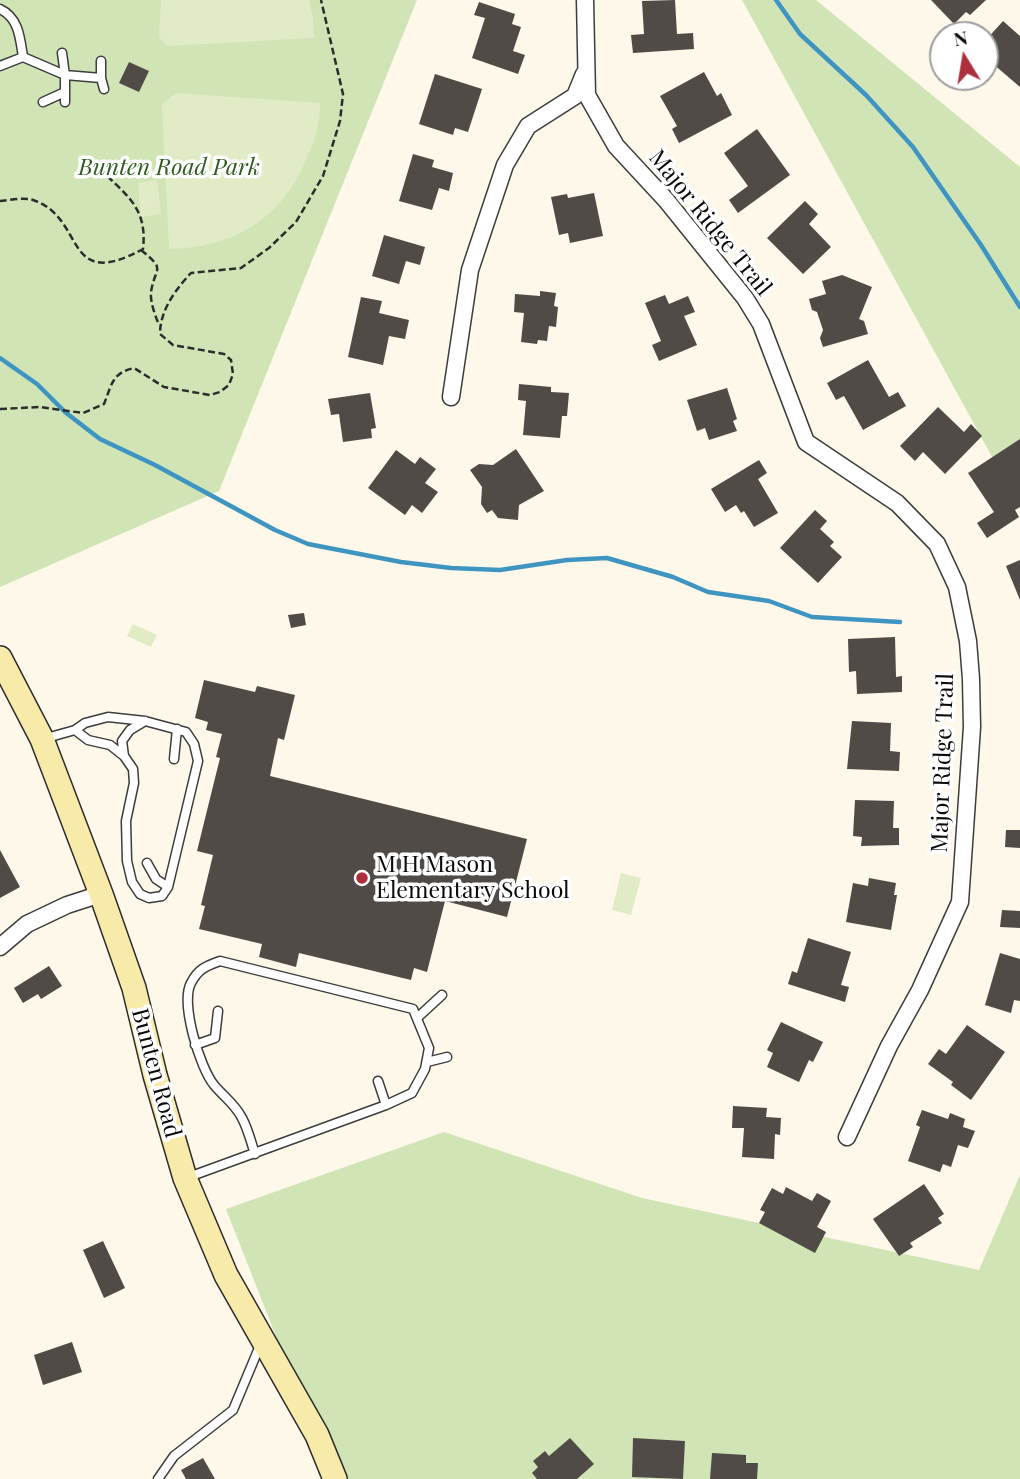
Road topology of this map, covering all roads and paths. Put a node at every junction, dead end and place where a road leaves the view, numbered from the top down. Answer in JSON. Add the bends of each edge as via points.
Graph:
{"nodes":[{"id":1,"x":321,"y":0,"type":"edge"},
{"id":2,"x":585,"y":0,"type":"edge"},
{"id":3,"x":0,"y":9,"type":"edge"},
{"id":4,"x":62,"y":53,"type":"dead end"},
{"id":5,"x":23,"y":57,"type":"junction"},
{"id":6,"x":101,"y":61,"type":"dead end"},
{"id":7,"x":588,"y":65,"type":"junction"},
{"id":8,"x":0,"y":66,"type":"edge"},
{"id":9,"x":65,"y":75,"type":"junction"},
{"id":10,"x":101,"y":78,"type":"junction"},
{"id":11,"x":104,"y":89,"type":"dead end"},
{"id":12,"x":43,"y":102,"type":"dead end"},
{"id":13,"x":107,"y":176,"type":"dead end"},
{"id":14,"x":0,"y":201,"type":"edge"},
{"id":15,"x":141,"y":250,"type":"junction"},
{"id":16,"x":160,"y":328,"type":"junction"},
{"id":17,"x":452,"y":397,"type":"dead end"},
{"id":18,"x":0,"y":409,"type":"edge"},
{"id":19,"x":0,"y":658,"type":"edge"},
{"id":20,"x":145,"y":721,"type":"junction"},
{"id":21,"x":177,"y":729,"type":"junction"},
{"id":22,"x":75,"y":730,"type":"junction"},
{"id":23,"x":42,"y":739,"type":"junction"},
{"id":24,"x":124,"y":756,"type":"junction"},
{"id":25,"x":174,"y":759,"type":"dead end"},
{"id":26,"x":147,"y":863,"type":"dead end"},
{"id":27,"x":168,"y":887,"type":"junction"},
{"id":28,"x":101,"y":894,"type":"junction"},
{"id":29,"x":0,"y":947,"type":"edge"},
{"id":30,"x":442,"y":995,"type":"dead end"},
{"id":31,"x":218,"y":1010,"type":"dead end"},
{"id":32,"x":417,"y":1018,"type":"junction"},
{"id":33,"x":195,"y":1045,"type":"junction"},
{"id":34,"x":447,"y":1057,"type":"dead end"},
{"id":35,"x":427,"y":1062,"type":"junction"},
{"id":36,"x":378,"y":1081,"type":"dead end"},
{"id":37,"x":386,"y":1105,"type":"junction"},
{"id":38,"x":847,"y":1137,"type":"dead end"},
{"id":39,"x":255,"y":1154,"type":"junction"},
{"id":40,"x":185,"y":1178,"type":"junction"},
{"id":41,"x":262,"y":1341,"type":"junction"},
{"id":42,"x":158,"y":1479,"type":"edge"},
{"id":43,"x":335,"y":1479,"type":"edge"}],
"edges":[{"from":1,"to":16,"type":"path","via":[[343,94],[323,176],[296,222],[269,248],[241,268],[191,273],[174,292]]},
{"from":2,"to":7,"type":"street","name":"Major Ridge Trail"},
{"from":3,"to":5,"type":"lane","via":[[16,22]]},
{"from":4,"to":9,"type":"lane"},
{"from":5,"to":8,"type":"lane"},
{"from":5,"to":9,"type":"lane"},
{"from":6,"to":10,"type":"lane"},
{"from":7,"to":17,"type":"street","via":[[575,96],[528,126],[505,165],[470,270]]},
{"from":7,"to":38,"type":"street","name":"Major Ridge Trail","via":[[587,95],[616,146],[710,254],[761,324],[806,442],[897,503],[937,544],[957,587],[968,641],[972,727],[960,902]]},
{"from":9,"to":10,"type":"lane"},
{"from":9,"to":12,"type":"lane","via":[[65,97]]},
{"from":10,"to":11,"type":"lane"},
{"from":13,"to":15,"type":"path","via":[[132,200],[145,230]]},
{"from":14,"to":15,"type":"path","via":[[31,199],[54,212],[88,260],[114,262]]},
{"from":15,"to":16,"type":"path","via":[[157,264],[151,294]]},
{"from":16,"to":18,"type":"path","via":[[160,334],[173,345],[224,354],[231,360],[229,385],[210,395],[164,387],[134,369],[120,371],[104,404],[83,413]]},
{"from":19,"to":23,"type":"street","name":"Bunten Road"},
{"from":20,"to":21,"type":"lane"},
{"from":20,"to":22,"type":"lane","via":[[108,717]]},
{"from":20,"to":24,"type":"lane","via":[[122,741]]},
{"from":21,"to":25,"type":"lane"},
{"from":21,"to":27,"type":"lane","via":[[187,732],[198,761]]},
{"from":22,"to":23,"type":"lane"},
{"from":22,"to":24,"type":"lane"},
{"from":23,"to":28,"type":"street","name":"Bunten Road"},
{"from":24,"to":27,"type":"lane","via":[[133,769],[134,783],[126,841],[132,882],[149,898],[162,896]]},
{"from":26,"to":27,"type":"lane","via":[[156,880]]},
{"from":28,"to":29,"type":"street","via":[[27,924]]},
{"from":28,"to":40,"type":"street","name":"Bunten Road","via":[[134,988]]},
{"from":30,"to":32,"type":"lane"},
{"from":31,"to":33,"type":"lane","via":[[215,1038]]},
{"from":32,"to":33,"type":"lane","via":[[413,1009],[220,961],[202,967],[189,985]]},
{"from":32,"to":35,"type":"lane","via":[[429,1048]]},
{"from":33,"to":39,"type":"lane","via":[[213,1084],[244,1121]]},
{"from":34,"to":35,"type":"lane"},
{"from":35,"to":37,"type":"lane","via":[[412,1093]]},
{"from":36,"to":37,"type":"lane"},
{"from":37,"to":39,"type":"lane"},
{"from":39,"to":40,"type":"lane"},
{"from":40,"to":41,"type":"street","name":"Bunten Road","via":[[226,1275]]},
{"from":41,"to":42,"type":"lane","via":[[233,1410],[174,1456]]},
{"from":41,"to":43,"type":"street","name":"Bunten Road","via":[[317,1436]]}]}
